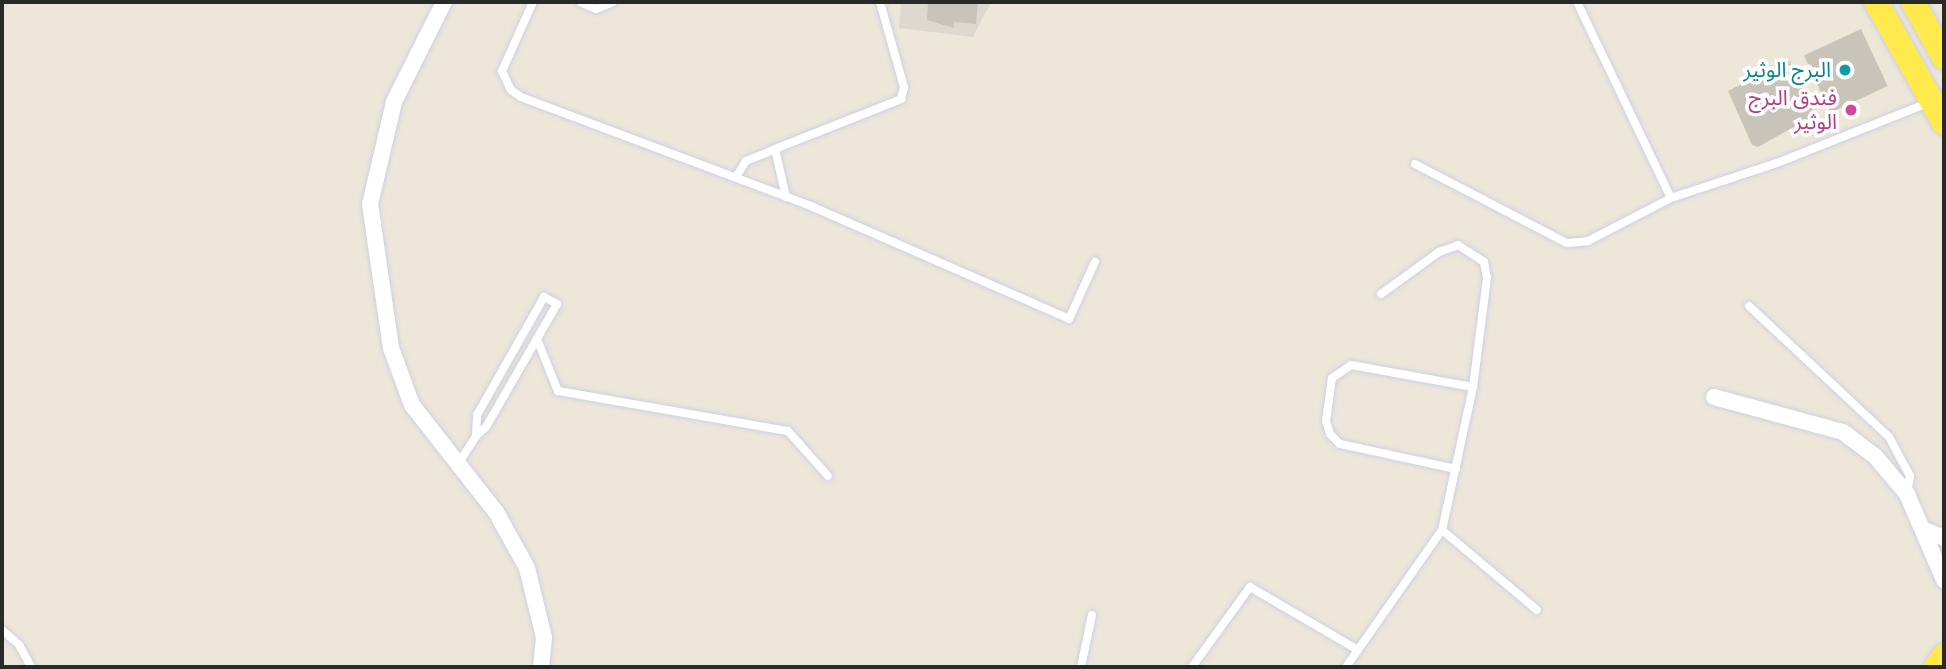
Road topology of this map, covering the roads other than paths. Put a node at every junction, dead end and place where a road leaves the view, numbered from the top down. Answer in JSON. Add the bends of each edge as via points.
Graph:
{"nodes":[{"id":1,"x":444,"y":2,"type":"edge"},
{"id":2,"x":534,"y":2,"type":"edge"},
{"id":3,"x":580,"y":2,"type":"edge"},
{"id":4,"x":614,"y":2,"type":"edge"},
{"id":5,"x":880,"y":2,"type":"edge"},
{"id":6,"x":1577,"y":2,"type":"edge"},
{"id":7,"x":1876,"y":2,"type":"edge"},
{"id":8,"x":1913,"y":2,"type":"edge"},
{"id":9,"x":1944,"y":58,"type":"edge"},
{"id":10,"x":1939,"y":112,"type":"edge"},
{"id":11,"x":775,"y":149,"type":"junction"},
{"id":12,"x":1415,"y":164,"type":"dead end"},
{"id":13,"x":736,"y":177,"type":"junction"},
{"id":14,"x":786,"y":197,"type":"junction"},
{"id":15,"x":1671,"y":198,"type":"junction"},
{"id":16,"x":1095,"y":262,"type":"dead end"},
{"id":17,"x":1381,"y":294,"type":"dead end"},
{"id":18,"x":1749,"y":306,"type":"dead end"},
{"id":19,"x":537,"y":338,"type":"junction"},
{"id":20,"x":1473,"y":387,"type":"junction"},
{"id":21,"x":1714,"y":397,"type":"dead end"},
{"id":22,"x":476,"y":436,"type":"junction"},
{"id":23,"x":458,"y":464,"type":"junction"},
{"id":24,"x":1456,"y":469,"type":"junction"},
{"id":25,"x":828,"y":476,"type":"dead end"},
{"id":26,"x":1907,"y":494,"type":"junction"},
{"id":27,"x":1442,"y":530,"type":"junction"},
{"id":28,"x":1925,"y":530,"type":"junction"},
{"id":29,"x":1944,"y":538,"type":"edge"},
{"id":30,"x":1944,"y":580,"type":"edge"},
{"id":31,"x":1537,"y":610,"type":"dead end"},
{"id":32,"x":1092,"y":615,"type":"dead end"},
{"id":33,"x":2,"y":630,"type":"edge"},
{"id":34,"x":1358,"y":650,"type":"junction"},
{"id":35,"x":1944,"y":656,"type":"edge"},
{"id":36,"x":31,"y":667,"type":"edge"},
{"id":37,"x":541,"y":667,"type":"edge"},
{"id":38,"x":1082,"y":667,"type":"edge"},
{"id":39,"x":1192,"y":667,"type":"edge"},
{"id":40,"x":1346,"y":667,"type":"edge"},
{"id":41,"x":1936,"y":667,"type":"edge"}],
"edges":[{"from":1,"to":23,"type":"street","via":[[394,102],[370,204],[391,348],[412,405]]},
{"from":2,"to":13,"type":"lane","via":[[502,71],[511,90]]},
{"from":3,"to":4,"type":"lane","via":[[596,9]]},
{"from":5,"to":11,"type":"lane","via":[[904,87],[901,99]]},
{"from":6,"to":15,"type":"lane"},
{"from":7,"to":10,"type":"main road"},
{"from":8,"to":9,"type":"main road"},
{"from":10,"to":15,"type":"lane"},
{"from":11,"to":13,"type":"lane","via":[[746,161]]},
{"from":11,"to":14,"type":"lane"},
{"from":12,"to":15,"type":"lane","via":[[1567,243],[1588,241]]},
{"from":13,"to":14,"type":"lane"},
{"from":14,"to":16,"type":"lane","via":[[1069,319]]},
{"from":17,"to":20,"type":"lane","via":[[1439,252],[1458,245],[1484,262],[1487,278]]},
{"from":18,"to":26,"type":"lane","via":[[1888,437],[1910,475]]},
{"from":19,"to":22,"type":"lane","via":[[486,427]]},
{"from":19,"to":22,"type":"lane","via":[[557,304],[544,297],[477,415]]},
{"from":19,"to":25,"type":"lane","via":[[558,391],[788,431]]},
{"from":20,"to":24,"type":"lane"},
{"from":20,"to":24,"type":"lane","via":[[1351,365],[1332,378],[1326,421],[1340,444]]},
{"from":21,"to":26,"type":"street","via":[[1843,432],[1875,456]]},
{"from":22,"to":23,"type":"lane"},
{"from":23,"to":37,"type":"street","via":[[496,512],[527,568],[544,638]]},
{"from":24,"to":27,"type":"lane"},
{"from":26,"to":28,"type":"street"},
{"from":27,"to":31,"type":"lane"},
{"from":27,"to":34,"type":"lane"},
{"from":28,"to":29,"type":"street"},
{"from":28,"to":30,"type":"street"},
{"from":32,"to":38,"type":"lane"},
{"from":33,"to":36,"type":"lane","via":[[19,645]]},
{"from":34,"to":39,"type":"lane","via":[[1250,587]]},
{"from":34,"to":40,"type":"lane"},
{"from":35,"to":41,"type":"main road"}]}
